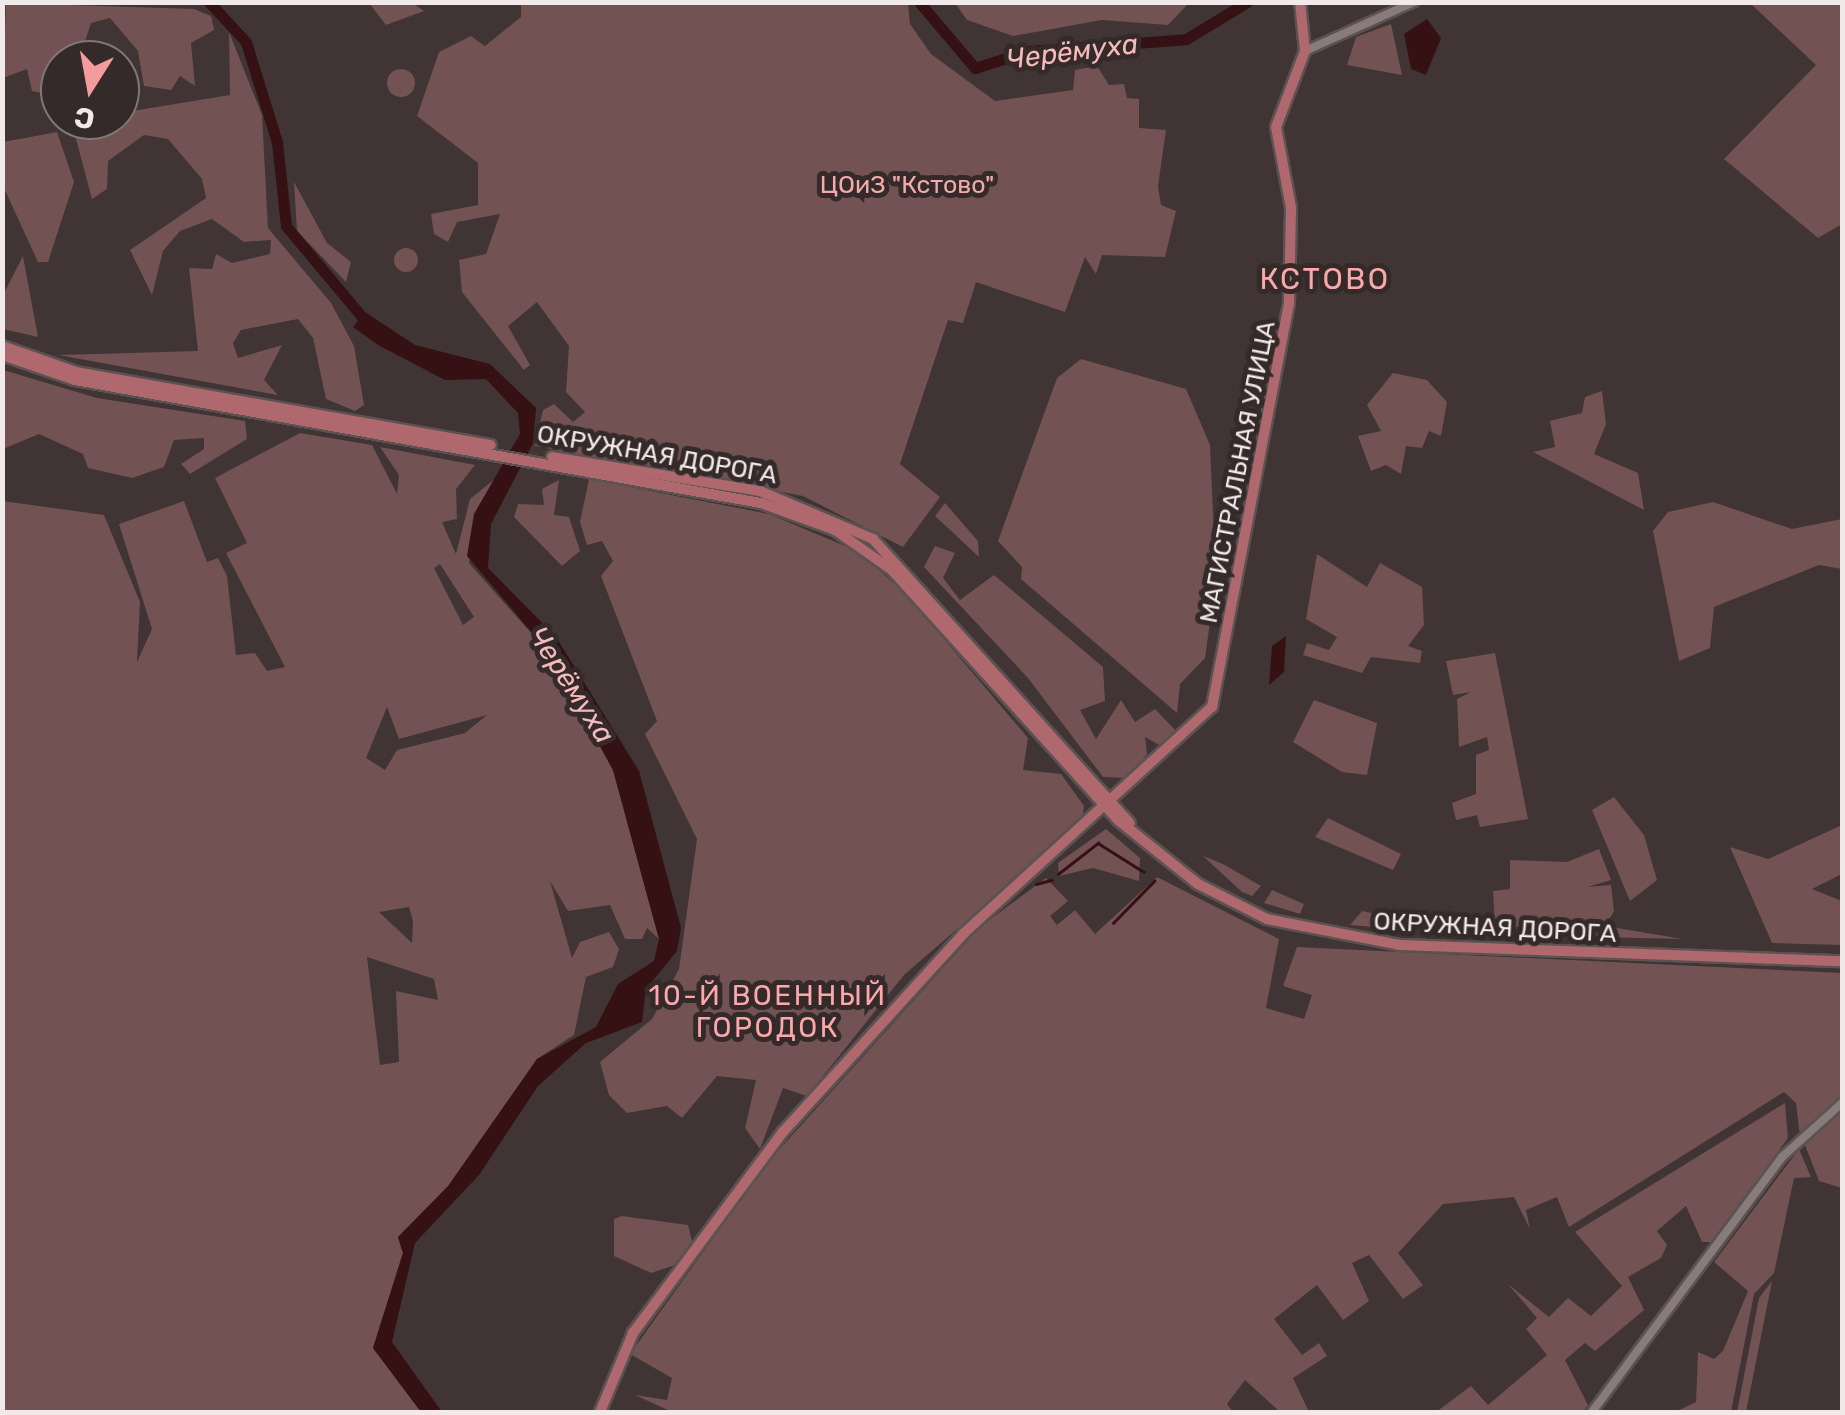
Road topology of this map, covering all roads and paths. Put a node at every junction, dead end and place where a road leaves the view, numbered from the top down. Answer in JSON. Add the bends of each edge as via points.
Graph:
{"nodes":[{"id":1,"x":1300,"y":2,"type":"edge"},
{"id":2,"x":1414,"y":2,"type":"edge"},
{"id":3,"x":1305,"y":51,"type":"junction"},
{"id":4,"x":2,"y":346,"type":"edge"},
{"id":5,"x":2,"y":355,"type":"edge"},
{"id":6,"x":486,"y":447,"type":"junction"},
{"id":7,"x":1111,"y":807,"type":"junction"},
{"id":8,"x":1842,"y":961,"type":"edge"},
{"id":9,"x":1840,"y":1105,"type":"edge"},
{"id":10,"x":600,"y":1412,"type":"edge"},
{"id":11,"x":1592,"y":1412,"type":"edge"}],
"edges":[{"from":1,"to":3,"type":"main road"},
{"from":2,"to":3,"type":"street"},
{"from":3,"to":7,"type":"main road","name":"МАГИСТРАЛЬНАЯ УЛИЦА","via":[[1276,128],[1291,208],[1289,305],[1216,695],[1202,723]]},
{"from":4,"to":6,"type":"main road","name":"ОКРУЖНАЯ ДОРОГА","via":[[76,372]]},
{"from":5,"to":6,"type":"main road","name":"ОКРУЖНАЯ ДОРОГА","via":[[91,383]]},
{"from":6,"to":7,"type":"main road","name":"ОКРУЖНАЯ ДОРОГА","via":[[760,492],[872,539]]},
{"from":7,"to":8,"type":"main road","name":"ОКРУЖНАЯ ДОРОГА","via":[[1166,860],[1253,914],[1342,939]]},
{"from":7,"to":10,"type":"main road","name":"МАГИСТРАЛЬНАЯ УЛИЦА","via":[[963,934],[774,1144],[633,1333]]},
{"from":9,"to":11,"type":"street","via":[[1782,1157]]}]}
